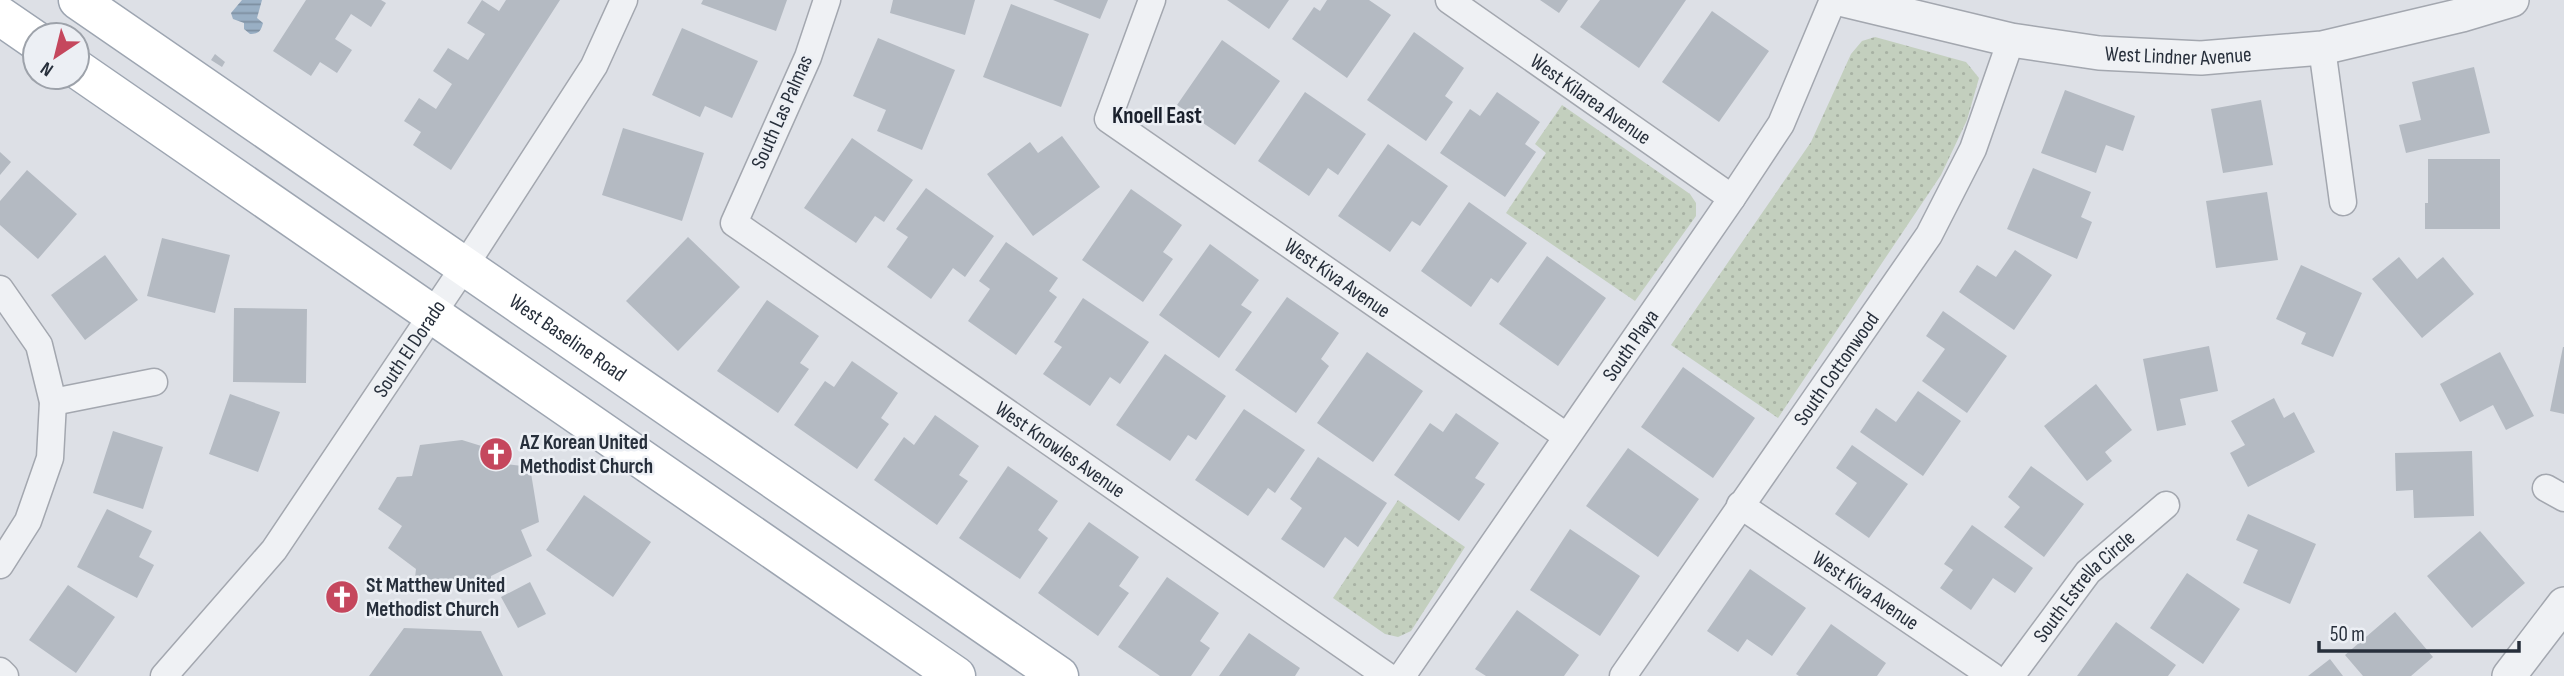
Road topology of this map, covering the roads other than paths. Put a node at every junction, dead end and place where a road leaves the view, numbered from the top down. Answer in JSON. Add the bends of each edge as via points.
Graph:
{"nodes":[{"id":1,"x":78,"y":0,"type":"edge"},
{"id":2,"x":624,"y":0,"type":"edge"},
{"id":3,"x":827,"y":0,"type":"edge"},
{"id":4,"x":1152,"y":0,"type":"edge"},
{"id":5,"x":1449,"y":0,"type":"edge"},
{"id":6,"x":1833,"y":0,"type":"edge"},
{"id":7,"x":1844,"y":0,"type":"edge"},
{"id":8,"x":2512,"y":0,"type":"edge"},
{"id":9,"x":0,"y":16,"type":"edge"},
{"id":10,"x":21,"y":30,"type":"edge"},
{"id":11,"x":2011,"y":40,"type":"junction"},
{"id":12,"x":2322,"y":48,"type":"junction"},
{"id":13,"x":91,"y":79,"type":"edge"},
{"id":14,"x":1732,"y":198,"type":"junction"},
{"id":15,"x":2343,"y":202,"type":"dead end"},
{"id":16,"x":734,"y":223,"type":"joint"},
{"id":17,"x":464,"y":267,"type":"junction"},
{"id":18,"x":0,"y":289,"type":"edge"},
{"id":19,"x":432,"y":314,"type":"junction"},
{"id":20,"x":154,"y":382,"type":"dead end"},
{"id":21,"x":53,"y":402,"type":"junction"},
{"id":22,"x":1566,"y":436,"type":"junction"},
{"id":23,"x":1740,"y":505,"type":"junction"},
{"id":24,"x":2166,"y":505,"type":"dead end"},
{"id":25,"x":0,"y":565,"type":"edge"},
{"id":26,"x":2564,"y":604,"type":"edge"},
{"id":27,"x":0,"y":671,"type":"edge"},
{"id":28,"x":5,"y":676,"type":"edge"},
{"id":29,"x":164,"y":676,"type":"edge"},
{"id":30,"x":956,"y":676,"type":"edge"},
{"id":31,"x":1059,"y":676,"type":"edge"},
{"id":32,"x":1387,"y":676,"type":"edge"},
{"id":33,"x":1402,"y":676,"type":"edge"},
{"id":34,"x":1623,"y":676,"type":"edge"},
{"id":35,"x":1992,"y":676,"type":"edge"},
{"id":36,"x":2011,"y":676,"type":"edge"},
{"id":37,"x":2509,"y":676,"type":"edge"}],
"edges":[{"from":1,"to":17,"type":"main road","name":"West Baseline Road"},
{"from":2,"to":17,"type":"street","name":"South El Dorado","via":[[594,66]]},
{"from":3,"to":16,"type":"street","name":"South Las Palmas","via":[[808,57]]},
{"from":4,"to":22,"type":"street","name":"West Kiva Avenue","via":[[1108,119]]},
{"from":5,"to":14,"type":"street","name":"West Kilarea Avenue"},
{"from":6,"to":14,"type":"street","name":"South Playa","via":[[1781,124]]},
{"from":7,"to":11,"type":"street","name":"West Lindner Avenue"},
{"from":8,"to":12,"type":"street","name":"West Lindner Avenue"},
{"from":9,"to":10,"type":"main road"},
{"from":11,"to":12,"type":"street","name":"West Lindner Avenue","via":[[2099,53],[2201,58]]},
{"from":11,"to":23,"type":"street","name":"South Cottonwood","via":[[1973,149],[1929,235]]},
{"from":12,"to":15,"type":"street"},
{"from":13,"to":19,"type":"main road"},
{"from":14,"to":22,"type":"street","name":"South Playa"},
{"from":16,"to":32,"type":"street","name":"West Knowles Avenue"},
{"from":17,"to":19,"type":"street","name":"South El Dorado"},
{"from":17,"to":31,"type":"main road","name":"West Baseline Road"},
{"from":18,"to":21,"type":"street","via":[[39,345]]},
{"from":19,"to":29,"type":"street","name":"South El Dorado","via":[[274,550]]},
{"from":19,"to":30,"type":"main road"},
{"from":20,"to":21,"type":"street"},
{"from":21,"to":25,"type":"street","via":[[50,458],[28,521]]},
{"from":22,"to":33,"type":"street","name":"South Playa"},
{"from":23,"to":34,"type":"street","name":"South Cottonwood"},
{"from":23,"to":35,"type":"street","name":"West Kiva Avenue"},
{"from":24,"to":36,"type":"street","name":"South Estrella Circle","via":[[2088,572]]},
{"from":26,"to":37,"type":"street"},
{"from":27,"to":28,"type":"street"}]}
